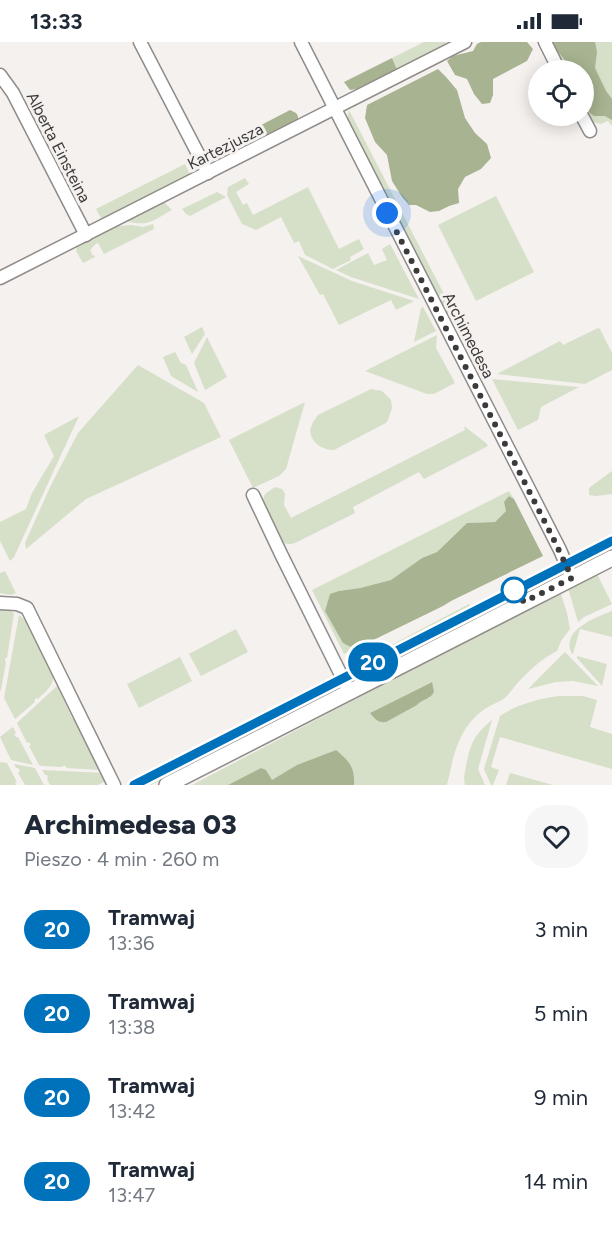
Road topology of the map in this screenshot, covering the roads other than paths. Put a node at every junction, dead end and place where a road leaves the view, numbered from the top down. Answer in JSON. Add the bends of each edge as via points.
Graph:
{"nodes":[{"id":1,"x":140,"y":42,"type":"edge"},
{"id":2,"x":301,"y":42,"type":"edge"},
{"id":3,"x":464,"y":42,"type":"edge"},
{"id":4,"x":545,"y":42,"type":"edge"},
{"id":5,"x":554,"y":60,"type":"edge"},
{"id":6,"x":0,"y":75,"type":"edge"},
{"id":7,"x":334,"y":108,"type":"junction"},
{"id":8,"x":587,"y":126,"type":"edge"},
{"id":9,"x":590,"y":131,"type":"dead end"},
{"id":10,"x":208,"y":173,"type":"junction"},
{"id":11,"x":86,"y":235,"type":"junction"},
{"id":12,"x":0,"y":278,"type":"edge"},
{"id":13,"x":254,"y":495,"type":"dead end"},
{"id":14,"x":612,"y":558,"type":"edge"},
{"id":15,"x":572,"y":578,"type":"junction"},
{"id":16,"x":0,"y":603,"type":"edge"},
{"id":17,"x":349,"y":691,"type":"junction"},
{"id":18,"x":114,"y":785,"type":"edge"},
{"id":19,"x":167,"y":785,"type":"edge"}],
"edges":[{"from":1,"to":10,"type":"street"},
{"from":2,"to":7,"type":"street","name":"Archimedesa"},
{"from":3,"to":7,"type":"street","name":"Kartezjusza"},
{"from":4,"to":5,"type":"street"},
{"from":6,"to":11,"type":"street","name":"Alberta Einsteina"},
{"from":7,"to":10,"type":"street","name":"Kartezjusza"},
{"from":7,"to":15,"type":"street","name":"Archimedesa"},
{"from":8,"to":9,"type":"street"},
{"from":10,"to":11,"type":"street","name":"Kartezjusza"},
{"from":11,"to":12,"type":"street","name":"Kartezjusza"},
{"from":13,"to":17,"type":"street"},
{"from":14,"to":15,"type":"street"},
{"from":15,"to":17,"type":"street"},
{"from":16,"to":18,"type":"street","via":[[27,608]]},
{"from":17,"to":19,"type":"street"}]}
